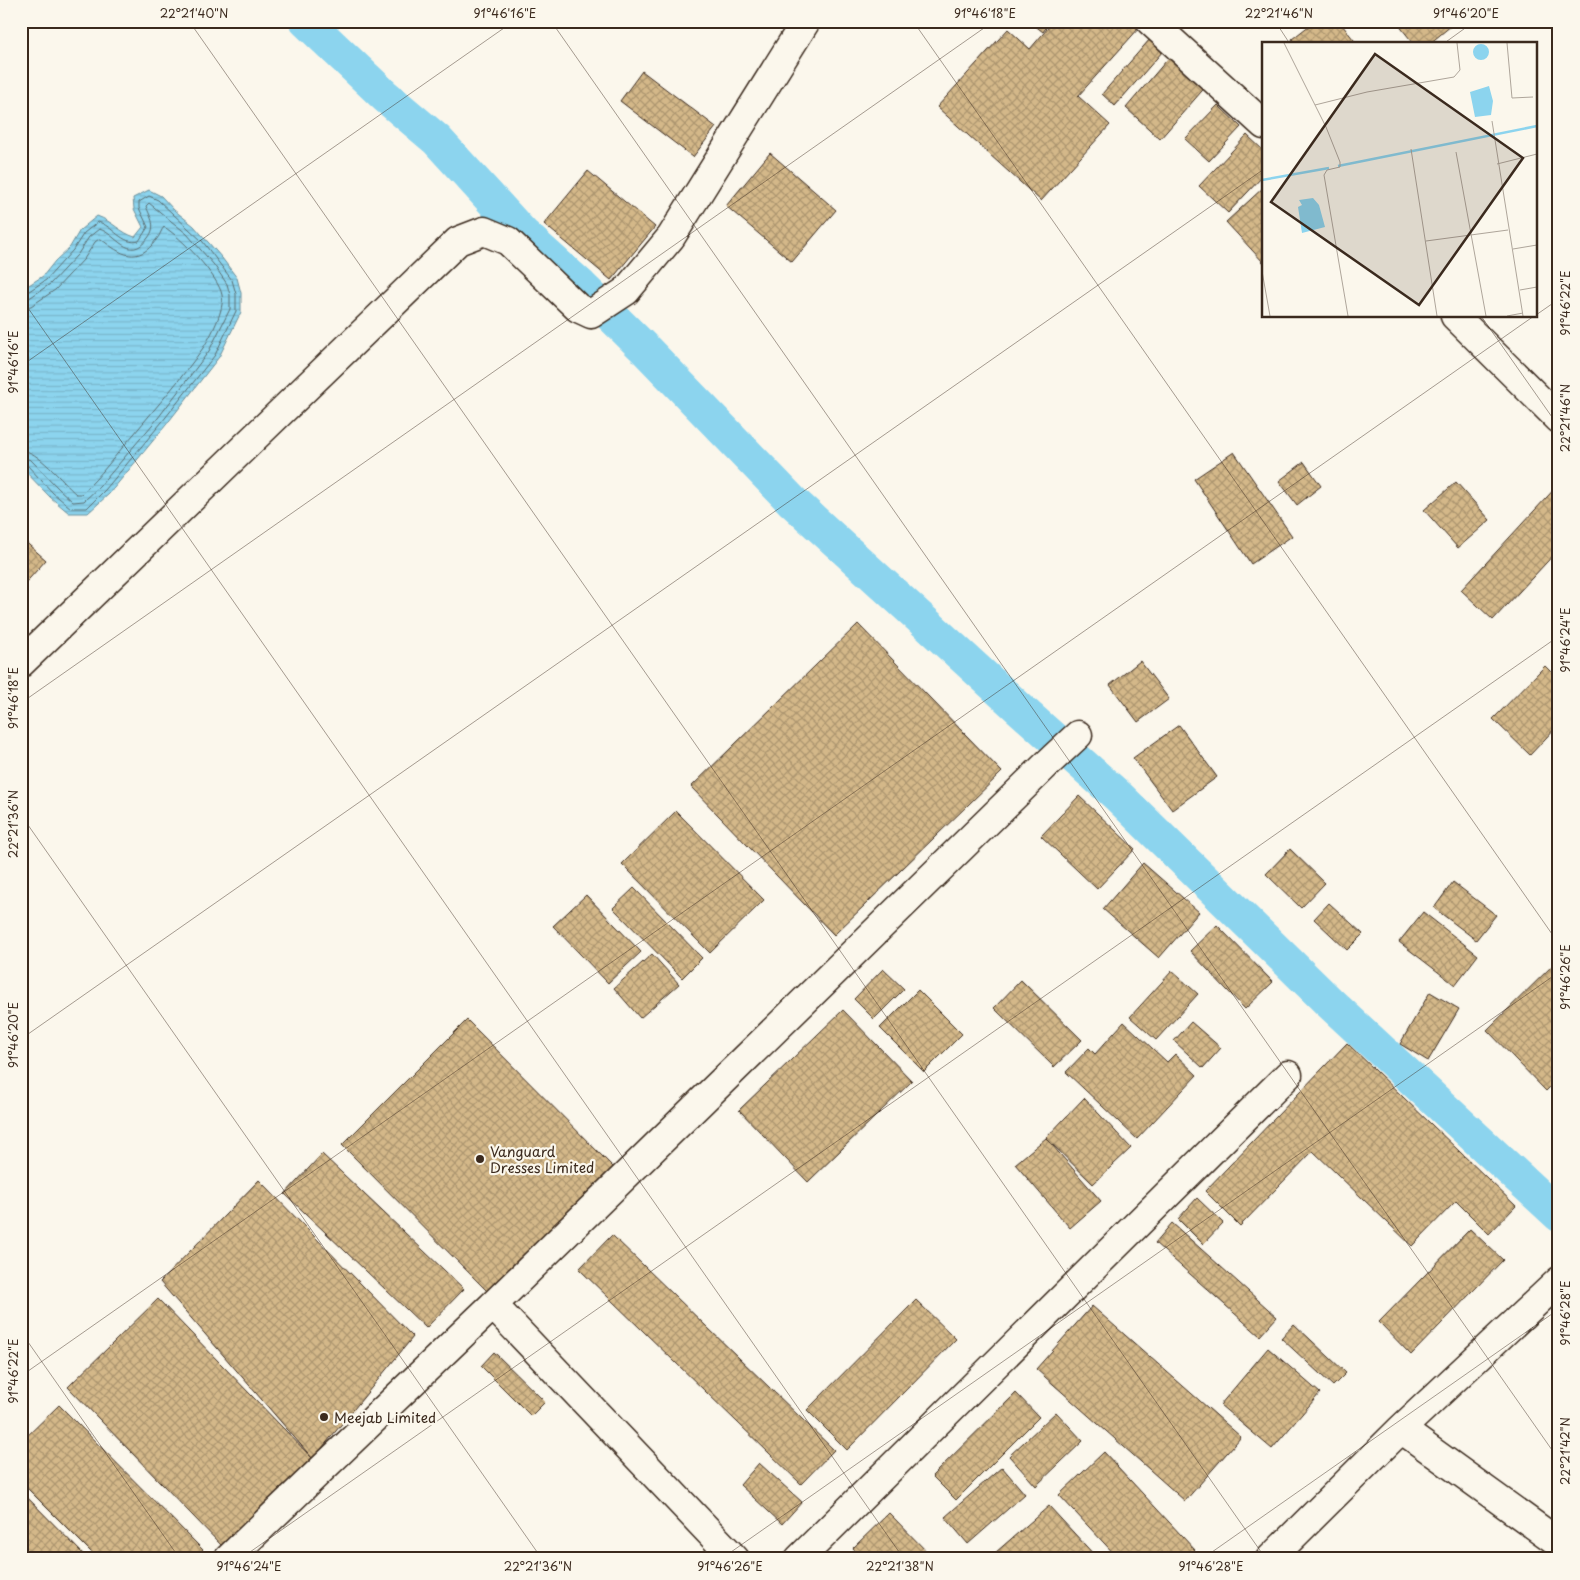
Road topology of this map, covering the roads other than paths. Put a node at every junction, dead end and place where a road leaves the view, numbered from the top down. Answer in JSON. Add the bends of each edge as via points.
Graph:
{"nodes":[{"id":1,"x":806,"y":21,"type":"edge"},
{"id":2,"x":1150,"y":21,"type":"edge"},
{"id":3,"x":1262,"y":124,"type":"edge"},
{"id":4,"x":1458,"y":318,"type":"edge"},
{"id":5,"x":1559,"y":419,"type":"edge"},
{"id":6,"x":21,"y":663,"type":"edge"},
{"id":7,"x":1078,"y":735,"type":"dead end"},
{"id":8,"x":1288,"y":1075,"type":"dead end"},
{"id":9,"x":1559,"y":1281,"type":"edge"},
{"id":10,"x":494,"y":1305,"type":"junction"},
{"id":11,"x":1401,"y":1429,"type":"junction"},
{"id":12,"x":1559,"y":1543,"type":"edge"},
{"id":13,"x":228,"y":1559,"type":"edge"},
{"id":14,"x":734,"y":1559,"type":"edge"},
{"id":15,"x":799,"y":1559,"type":"edge"},
{"id":16,"x":1270,"y":1559,"type":"edge"}],
"edges":[{"from":1,"to":6,"type":"street","via":[[671,236],[626,291],[591,314],[578,308],[508,241],[484,231],[458,241]]},
{"from":2,"to":3,"type":"street"},
{"from":4,"to":5,"type":"street"},
{"from":7,"to":10,"type":"street"},
{"from":8,"to":15,"type":"street"},
{"from":9,"to":11,"type":"street"},
{"from":10,"to":13,"type":"street"},
{"from":10,"to":14,"type":"street"},
{"from":11,"to":12,"type":"street"},
{"from":11,"to":16,"type":"street"}]}
